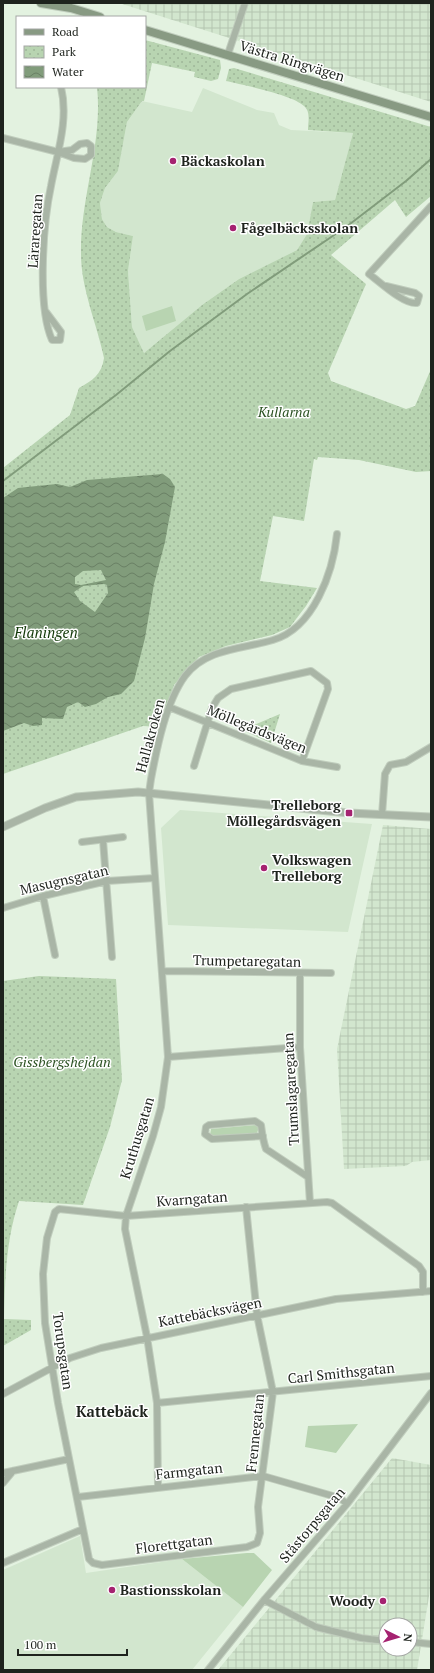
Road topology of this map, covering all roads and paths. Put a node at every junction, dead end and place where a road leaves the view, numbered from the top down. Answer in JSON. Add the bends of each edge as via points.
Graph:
{"nodes":[{"id":1,"x":41,"y":3,"type":"edge"},
{"id":2,"x":58,"y":3,"type":"edge"},
{"id":3,"x":245,"y":3,"type":"edge"},
{"id":4,"x":71,"y":8,"type":"junction"},
{"id":5,"x":97,"y":16,"type":"edge"},
{"id":6,"x":146,"y":30,"type":"edge"},
{"id":7,"x":228,"y":54,"type":"junction"},
{"id":8,"x":62,"y":88,"type":"edge"},
{"id":9,"x":431,"y":117,"type":"edge"},
{"id":10,"x":3,"y":138,"type":"edge"},
{"id":11,"x":58,"y":152,"type":"junction"},
{"id":12,"x":431,"y":206,"type":"edge"},
{"id":13,"x":386,"y":286,"type":"junction"},
{"id":14,"x":46,"y":312,"type":"dead end"},
{"id":15,"x":337,"y":534,"type":"dead end"},
{"id":16,"x":169,"y":707,"type":"junction"},
{"id":17,"x":207,"y":721,"type":"junction"},
{"id":18,"x":431,"y":747,"type":"edge"},
{"id":19,"x":302,"y":761,"type":"junction"},
{"id":20,"x":194,"y":766,"type":"dead end"},
{"id":21,"x":337,"y":767,"type":"dead end"},
{"id":22,"x":149,"y":793,"type":"junction"},
{"id":23,"x":382,"y":815,"type":"junction"},
{"id":24,"x":431,"y":818,"type":"edge"},
{"id":25,"x":3,"y":827,"type":"edge"},
{"id":26,"x":123,"y":838,"type":"dead end"},
{"id":27,"x":103,"y":840,"type":"junction"},
{"id":28,"x":82,"y":842,"type":"dead end"},
{"id":29,"x":155,"y":878,"type":"junction"},
{"id":30,"x":107,"y":881,"type":"junction"},
{"id":31,"x":43,"y":896,"type":"junction"},
{"id":32,"x":3,"y":908,"type":"edge"},
{"id":33,"x":55,"y":955,"type":"dead end"},
{"id":34,"x":112,"y":957,"type":"dead end"},
{"id":35,"x":163,"y":971,"type":"junction"},
{"id":36,"x":331,"y":973,"type":"dead end"},
{"id":37,"x":300,"y":974,"type":"junction"},
{"id":38,"x":300,"y":1047,"type":"junction"},
{"id":39,"x":168,"y":1057,"type":"junction"},
{"id":40,"x":263,"y":1136,"type":"junction"},
{"id":41,"x":308,"y":1177,"type":"junction"},
{"id":42,"x":310,"y":1203,"type":"junction"},
{"id":43,"x":246,"y":1207,"type":"junction"},
{"id":44,"x":55,"y":1212,"type":"joint"},
{"id":45,"x":126,"y":1216,"type":"junction"},
{"id":46,"x":431,"y":1291,"type":"edge"},
{"id":47,"x":423,"y":1292,"type":"junction"},
{"id":48,"x":257,"y":1315,"type":"junction"},
{"id":49,"x":147,"y":1337,"type":"junction"},
{"id":50,"x":53,"y":1367,"type":"junction"},
{"id":51,"x":431,"y":1376,"type":"edge"},
{"id":52,"x":273,"y":1392,"type":"junction"},
{"id":53,"x":431,"y":1393,"type":"edge"},
{"id":54,"x":3,"y":1394,"type":"edge"},
{"id":55,"x":157,"y":1403,"type":"junction"},
{"id":56,"x":69,"y":1459,"type":"junction"},
{"id":57,"x":13,"y":1471,"type":"junction"},
{"id":58,"x":3,"y":1473,"type":"edge"},
{"id":59,"x":263,"y":1476,"type":"junction"},
{"id":60,"x":3,"y":1482,"type":"edge"},
{"id":61,"x":158,"y":1487,"type":"junction"},
{"id":62,"x":78,"y":1497,"type":"junction"},
{"id":63,"x":347,"y":1504,"type":"junction"},
{"id":64,"x":83,"y":1529,"type":"junction"},
{"id":65,"x":257,"y":1543,"type":"joint"},
{"id":66,"x":3,"y":1563,"type":"edge"},
{"id":67,"x":93,"y":1563,"type":"joint"},
{"id":68,"x":264,"y":1600,"type":"junction"},
{"id":69,"x":378,"y":1640,"type":"edge"},
{"id":70,"x":418,"y":1643,"type":"edge"},
{"id":71,"x":431,"y":1644,"type":"edge"},
{"id":72,"x":208,"y":1670,"type":"edge"}],
"edges":[{"from":1,"to":4,"type":"main road"},
{"from":2,"to":4,"type":"main road"},
{"from":3,"to":7,"type":"street"},
{"from":4,"to":5,"type":"main road"},
{"from":6,"to":7,"type":"main road","name":"Västra Ringvägen"},
{"from":7,"to":9,"type":"main road","name":"Västra Ringvägen"},
{"from":8,"to":11,"type":"street","name":"Läraregatan","via":[[64,125]]},
{"from":10,"to":11,"type":"street"},
{"from":11,"to":11,"type":"street","via":[[85,159],[91,155],[91,146],[87,142],[72,150]]},
{"from":11,"to":14,"type":"street","name":"Läraregatan","via":[[46,218]]},
{"from":12,"to":13,"type":"street","via":[[369,274]]},
{"from":13,"to":13,"type":"street","via":[[398,296],[417,303],[419,296],[415,293]]},
{"from":15,"to":16,"type":"street","name":"Hallakroken","via":[[334,558],[322,590],[302,621],[290,632],[274,640],[231,649],[195,666],[185,676]]},
{"from":16,"to":17,"type":"street","name":"Möllegårdsvägen"},
{"from":16,"to":22,"type":"street","name":"Hallakroken"},
{"from":17,"to":19,"type":"street","name":"Möllegårdsvägen"},
{"from":17,"to":19,"type":"street","via":[[218,698],[231,690],[311,671],[327,683],[328,689]]},
{"from":17,"to":20,"type":"street"},
{"from":18,"to":23,"type":"street","via":[[406,762],[390,765],[385,774]]},
{"from":19,"to":21,"type":"street","name":"Möllegårdsvägen"},
{"from":22,"to":23,"type":"street"},
{"from":22,"to":25,"type":"street","via":[[76,797]]},
{"from":22,"to":29,"type":"street","name":"Kruthusgatan"},
{"from":23,"to":24,"type":"street"},
{"from":26,"to":27,"type":"street"},
{"from":27,"to":28,"type":"street"},
{"from":27,"to":30,"type":"street"},
{"from":29,"to":30,"type":"street","name":"Masugnsgatan"},
{"from":29,"to":35,"type":"street","name":"Kruthusgatan"},
{"from":30,"to":31,"type":"street","name":"Masugnsgatan"},
{"from":30,"to":34,"type":"street"},
{"from":31,"to":32,"type":"street","name":"Masugnsgatan"},
{"from":31,"to":33,"type":"street"},
{"from":35,"to":37,"type":"street","name":"Trumpetaregatan"},
{"from":35,"to":39,"type":"street","name":"Kruthusgatan"},
{"from":36,"to":37,"type":"street","name":"Trumpetaregatan"},
{"from":37,"to":38,"type":"street","name":"Trumslagaregatan"},
{"from":38,"to":39,"type":"street"},
{"from":38,"to":41,"type":"street","name":"Trumslagaregatan"},
{"from":39,"to":45,"type":"street","name":"Kruthusgatan","via":[[161,1107]]},
{"from":40,"to":40,"type":"street","via":[[261,1125],[255,1121],[209,1125],[205,1134],[212,1140]]},
{"from":40,"to":41,"type":"street","via":[[266,1149]]},
{"from":41,"to":42,"type":"street","name":"Trumslagaregatan"},
{"from":42,"to":43,"type":"street","name":"Kvarngatan"},
{"from":42,"to":47,"type":"street","name":"Kvarngatan","via":[[332,1203],[419,1266],[423,1272]]},
{"from":43,"to":45,"type":"street","name":"Kvarngatan"},
{"from":43,"to":48,"type":"street","name":"Frennegatan"},
{"from":44,"to":45,"type":"street","name":"Kvarngatan","via":[[59,1209]]},
{"from":44,"to":50,"type":"street","name":"Torupsgatan","via":[[47,1238],[43,1274],[45,1323]]},
{"from":45,"to":49,"type":"street","name":"Kruthusgatan","via":[[125,1229]]},
{"from":46,"to":47,"type":"street","name":"Kattebäcksvägen"},
{"from":47,"to":48,"type":"street","name":"Kattebäcksvägen","via":[[336,1299]]},
{"from":48,"to":49,"type":"street","name":"Kattebäcksvägen"},
{"from":48,"to":52,"type":"street","name":"Frennegatan"},
{"from":49,"to":50,"type":"street","name":"Kattebäcksvägen","via":[[101,1348],[70,1358]]},
{"from":49,"to":55,"type":"street","name":"Kruthusgatan"},
{"from":50,"to":54,"type":"street","name":"Kattebäcksvägen"},
{"from":50,"to":56,"type":"street","name":"Torupsgatan"},
{"from":51,"to":52,"type":"street","name":"Carl Smithsgatan"},
{"from":52,"to":55,"type":"street","name":"Carl Smithsgatan"},
{"from":52,"to":59,"type":"street","name":"Frennegatan"},
{"from":53,"to":63,"type":"street","name":"Ståstorpsgatan"},
{"from":55,"to":61,"type":"street","name":"Kruthusgatan"},
{"from":56,"to":57,"type":"street"},
{"from":56,"to":62,"type":"street","name":"Torupsgatan"},
{"from":57,"to":58,"type":"street"},
{"from":57,"to":60,"type":"street"},
{"from":59,"to":61,"type":"street","name":"Farmgatan"},
{"from":59,"to":63,"type":"street","name":"Farmgatan","via":[[340,1498]]},
{"from":59,"to":65,"type":"street","name":"Frennegatan","via":[[258,1507],[260,1533]]},
{"from":61,"to":62,"type":"street","name":"Farmgatan"},
{"from":62,"to":64,"type":"street","name":"Torupsgatan"},
{"from":63,"to":68,"type":"street","name":"Ståstorpsgatan"},
{"from":64,"to":66,"type":"street"},
{"from":64,"to":67,"type":"street","name":"Torupsgatan","via":[[89,1559]]},
{"from":65,"to":67,"type":"street","name":"Florettgatan","via":[[247,1547],[102,1565]]},
{"from":68,"to":69,"type":"street","via":[[316,1627]]},
{"from":68,"to":72,"type":"street","name":"Ståstorpsgatan"},
{"from":70,"to":71,"type":"street"}]}
